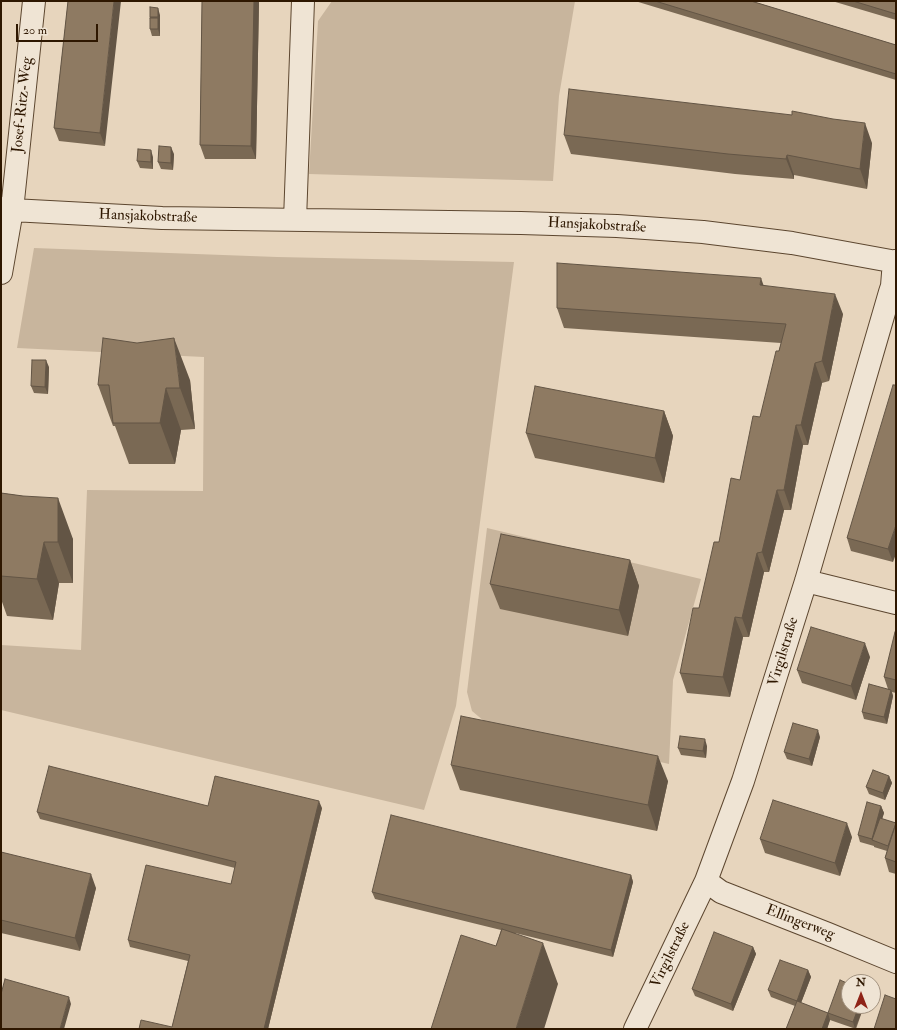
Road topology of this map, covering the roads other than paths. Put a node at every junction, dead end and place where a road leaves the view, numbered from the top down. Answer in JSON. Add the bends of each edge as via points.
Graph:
{"nodes":[{"id":1,"x":34,"y":1,"type":"edge"},
{"id":2,"x":303,"y":1,"type":"edge"},
{"id":3,"x":6,"y":209,"type":"edge"},
{"id":4,"x":295,"y":220,"type":"junction"},
{"id":5,"x":895,"y":261,"type":"edge"},
{"id":6,"x":1,"y":273,"type":"edge"},
{"id":7,"x":806,"y":581,"type":"junction"},
{"id":8,"x":896,"y":604,"type":"edge"},
{"id":9,"x":706,"y":881,"type":"junction"},
{"id":10,"x":896,"y":962,"type":"edge"},
{"id":11,"x":635,"y":1029,"type":"edge"}],
"edges":[{"from":1,"to":3,"type":"street","name":"Josef-Ritz-Weg"},
{"from":2,"to":4,"type":"street"},
{"from":3,"to":4,"type":"street","name":"Hansjakobstraße","via":[[162,218]]},
{"from":3,"to":6,"type":"street","name":"Josef-Ritz-Weg"},
{"from":4,"to":5,"type":"street","name":"Hansjakobstraße","via":[[617,226],[702,232],[792,243]]},
{"from":5,"to":7,"type":"street","name":"Virgilstraße","via":[[892,286]]},
{"from":7,"to":8,"type":"street"},
{"from":7,"to":9,"type":"street","name":"Virgilstraße","via":[[743,781]]},
{"from":9,"to":10,"type":"street","name":"Ellingerweg","via":[[721,892]]},
{"from":9,"to":11,"type":"street","name":"Virgilstraße"}]}
